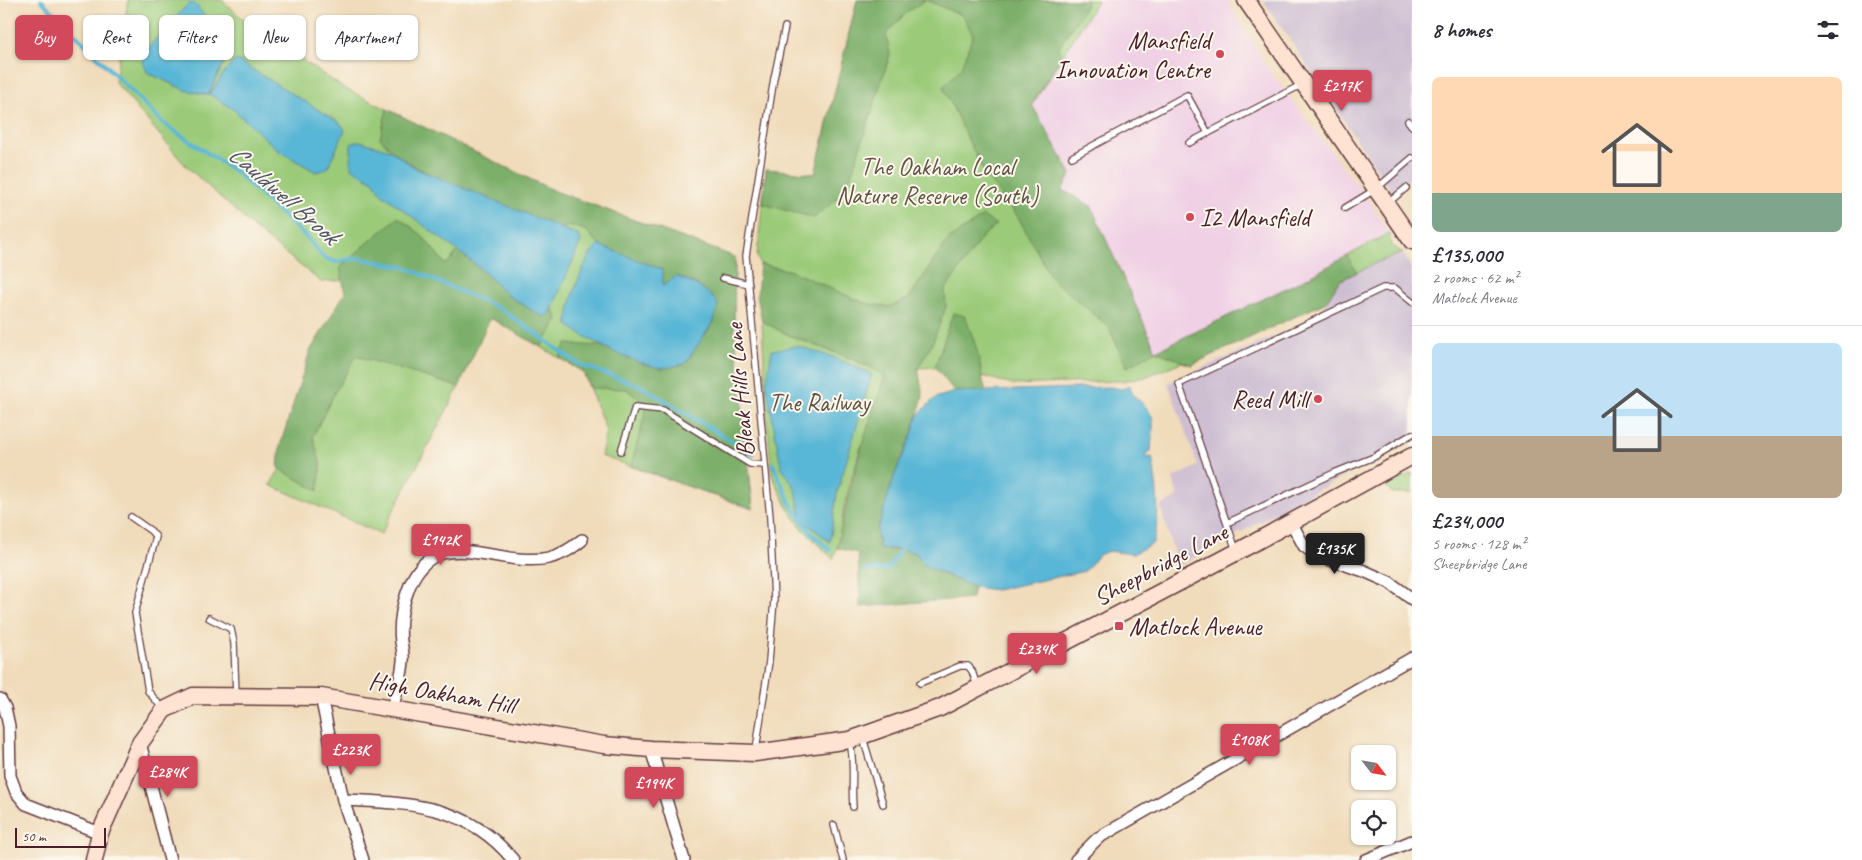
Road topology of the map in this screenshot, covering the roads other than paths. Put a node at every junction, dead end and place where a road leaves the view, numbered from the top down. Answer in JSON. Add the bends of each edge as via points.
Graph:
{"nodes":[{"id":1,"x":1246,"y":0,"type":"edge"},
{"id":2,"x":785,"y":27,"type":"dead end"},
{"id":3,"x":1303,"y":84,"type":"junction"},
{"id":4,"x":1208,"y":133,"type":"junction"},
{"id":5,"x":1189,"y":143,"type":"dead end"},
{"id":6,"x":1072,"y":157,"type":"dead end"},
{"id":7,"x":1412,"y":158,"type":"edge"},
{"id":8,"x":1406,"y":188,"type":"dead end"},
{"id":9,"x":1376,"y":189,"type":"junction"},
{"id":10,"x":1387,"y":204,"type":"junction"},
{"id":11,"x":1345,"y":208,"type":"dead end"},
{"id":12,"x":1412,"y":241,"type":"edge"},
{"id":13,"x":723,"y":278,"type":"dead end"},
{"id":14,"x":749,"y":284,"type":"junction"},
{"id":15,"x":1412,"y":302,"type":"edge"},
{"id":16,"x":1412,"y":434,"type":"edge"},
{"id":17,"x":621,"y":451,"type":"dead end"},
{"id":18,"x":1412,"y":456,"type":"edge"},
{"id":19,"x":764,"y":465,"type":"junction"},
{"id":20,"x":131,"y":517,"type":"dead end"},
{"id":21,"x":1291,"y":522,"type":"junction"},
{"id":22,"x":1227,"y":523,"type":"junction"},
{"id":23,"x":582,"y":540,"type":"dead end"},
{"id":24,"x":1237,"y":552,"type":"junction"},
{"id":25,"x":1412,"y":599,"type":"edge"},
{"id":26,"x":209,"y":618,"type":"dead end"},
{"id":27,"x":1412,"y":658,"type":"edge"},
{"id":28,"x":920,"y":683,"type":"dead end"},
{"id":29,"x":978,"y":688,"type":"junction"},
{"id":30,"x":236,"y":696,"type":"junction"},
{"id":31,"x":321,"y":697,"type":"junction"},
{"id":32,"x":0,"y":699,"type":"edge"},
{"id":33,"x":392,"y":709,"type":"junction"},
{"id":34,"x":164,"y":710,"type":"junction"},
{"id":35,"x":856,"y":738,"type":"junction"},
{"id":36,"x":140,"y":743,"type":"junction"},
{"id":37,"x":651,"y":750,"type":"junction"},
{"id":38,"x":756,"y":753,"type":"junction"},
{"id":39,"x":5,"y":776,"type":"edge"},
{"id":40,"x":343,"y":800,"type":"junction"},
{"id":41,"x":883,"y":804,"type":"dead end"},
{"id":42,"x":853,"y":807,"type":"dead end"},
{"id":43,"x":834,"y":824,"type":"dead end"},
{"id":44,"x":100,"y":833,"type":"junction"},
{"id":45,"x":1412,"y":841,"type":"edge"},
{"id":46,"x":94,"y":860,"type":"edge"},
{"id":47,"x":170,"y":860,"type":"edge"},
{"id":48,"x":363,"y":860,"type":"edge"},
{"id":49,"x":513,"y":860,"type":"edge"},
{"id":50,"x":684,"y":860,"type":"edge"},
{"id":51,"x":843,"y":860,"type":"edge"},
{"id":52,"x":1076,"y":860,"type":"edge"},
{"id":53,"x":1366,"y":860,"type":"edge"}],
"edges":[{"from":1,"to":3,"type":"street"},
{"from":2,"to":14,"type":"lane","name":"Bleak Hills Lane","via":[[746,256]]},
{"from":3,"to":4,"type":"lane"},
{"from":3,"to":9,"type":"street"},
{"from":4,"to":5,"type":"lane"},
{"from":4,"to":6,"type":"lane","via":[[1188,95]]},
{"from":7,"to":9,"type":"lane"},
{"from":8,"to":10,"type":"lane"},
{"from":9,"to":10,"type":"street"},
{"from":9,"to":11,"type":"lane"},
{"from":10,"to":12,"type":"street"},
{"from":13,"to":14,"type":"lane"},
{"from":14,"to":19,"type":"lane","name":"Bleak Hills Lane"},
{"from":15,"to":22,"type":"lane","via":[[1395,288],[1383,288],[1179,384]]},
{"from":16,"to":22,"type":"lane","via":[[1374,457]]},
{"from":17,"to":19,"type":"lane","via":[[635,407],[663,410],[750,464]]},
{"from":18,"to":21,"type":"street","name":"Sheepbridge Lane"},
{"from":19,"to":38,"type":"lane","name":"Bleak Hills Lane","via":[[774,600]]},
{"from":20,"to":34,"type":"lane","via":[[156,537],[135,612],[148,691]]},
{"from":21,"to":24,"type":"street","name":"Sheepbridge Lane"},
{"from":21,"to":25,"type":"street","via":[[1304,546],[1316,555],[1372,574]]},
{"from":22,"to":24,"type":"lane"},
{"from":23,"to":33,"type":"street","via":[[566,552],[547,558],[512,558],[451,550],[438,553],[424,562],[407,592],[400,620],[404,661]]},
{"from":24,"to":29,"type":"street","name":"Sheepbridge Lane"},
{"from":26,"to":30,"type":"lane","via":[[231,629]]},
{"from":27,"to":52,"type":"street","via":[[1098,838]]},
{"from":28,"to":29,"type":"lane","via":[[960,666],[968,666]]},
{"from":29,"to":35,"type":"street","name":"Sheepbridge Lane","via":[[940,708]]},
{"from":30,"to":31,"type":"street","name":"High Oakham Hill"},
{"from":30,"to":34,"type":"street","name":"High Oakham Hill","via":[[193,696]]},
{"from":31,"to":33,"type":"street","name":"High Oakham Hill"},
{"from":31,"to":40,"type":"street"},
{"from":32,"to":39,"type":"street","via":[[6,708],[9,726]]},
{"from":33,"to":37,"type":"street","name":"High Oakham Hill"},
{"from":34,"to":36,"type":"street","name":"High Oakham Hill"},
{"from":35,"to":38,"type":"street","name":"Sheepbridge Lane"},
{"from":35,"to":41,"type":"lane"},
{"from":35,"to":42,"type":"lane","via":[[851,782]]},
{"from":36,"to":44,"type":"street","name":"High Oakham Hill"},
{"from":36,"to":47,"type":"street"},
{"from":37,"to":38,"type":"street","name":"High Oakham Hill"},
{"from":37,"to":50,"type":"street"},
{"from":39,"to":44,"type":"street","via":[[26,804]]},
{"from":40,"to":48,"type":"street"},
{"from":40,"to":49,"type":"street","via":[[431,807],[471,822]]},
{"from":43,"to":51,"type":"lane"},
{"from":44,"to":46,"type":"street","name":"High Oakham Hill"},
{"from":45,"to":53,"type":"street"}]}
